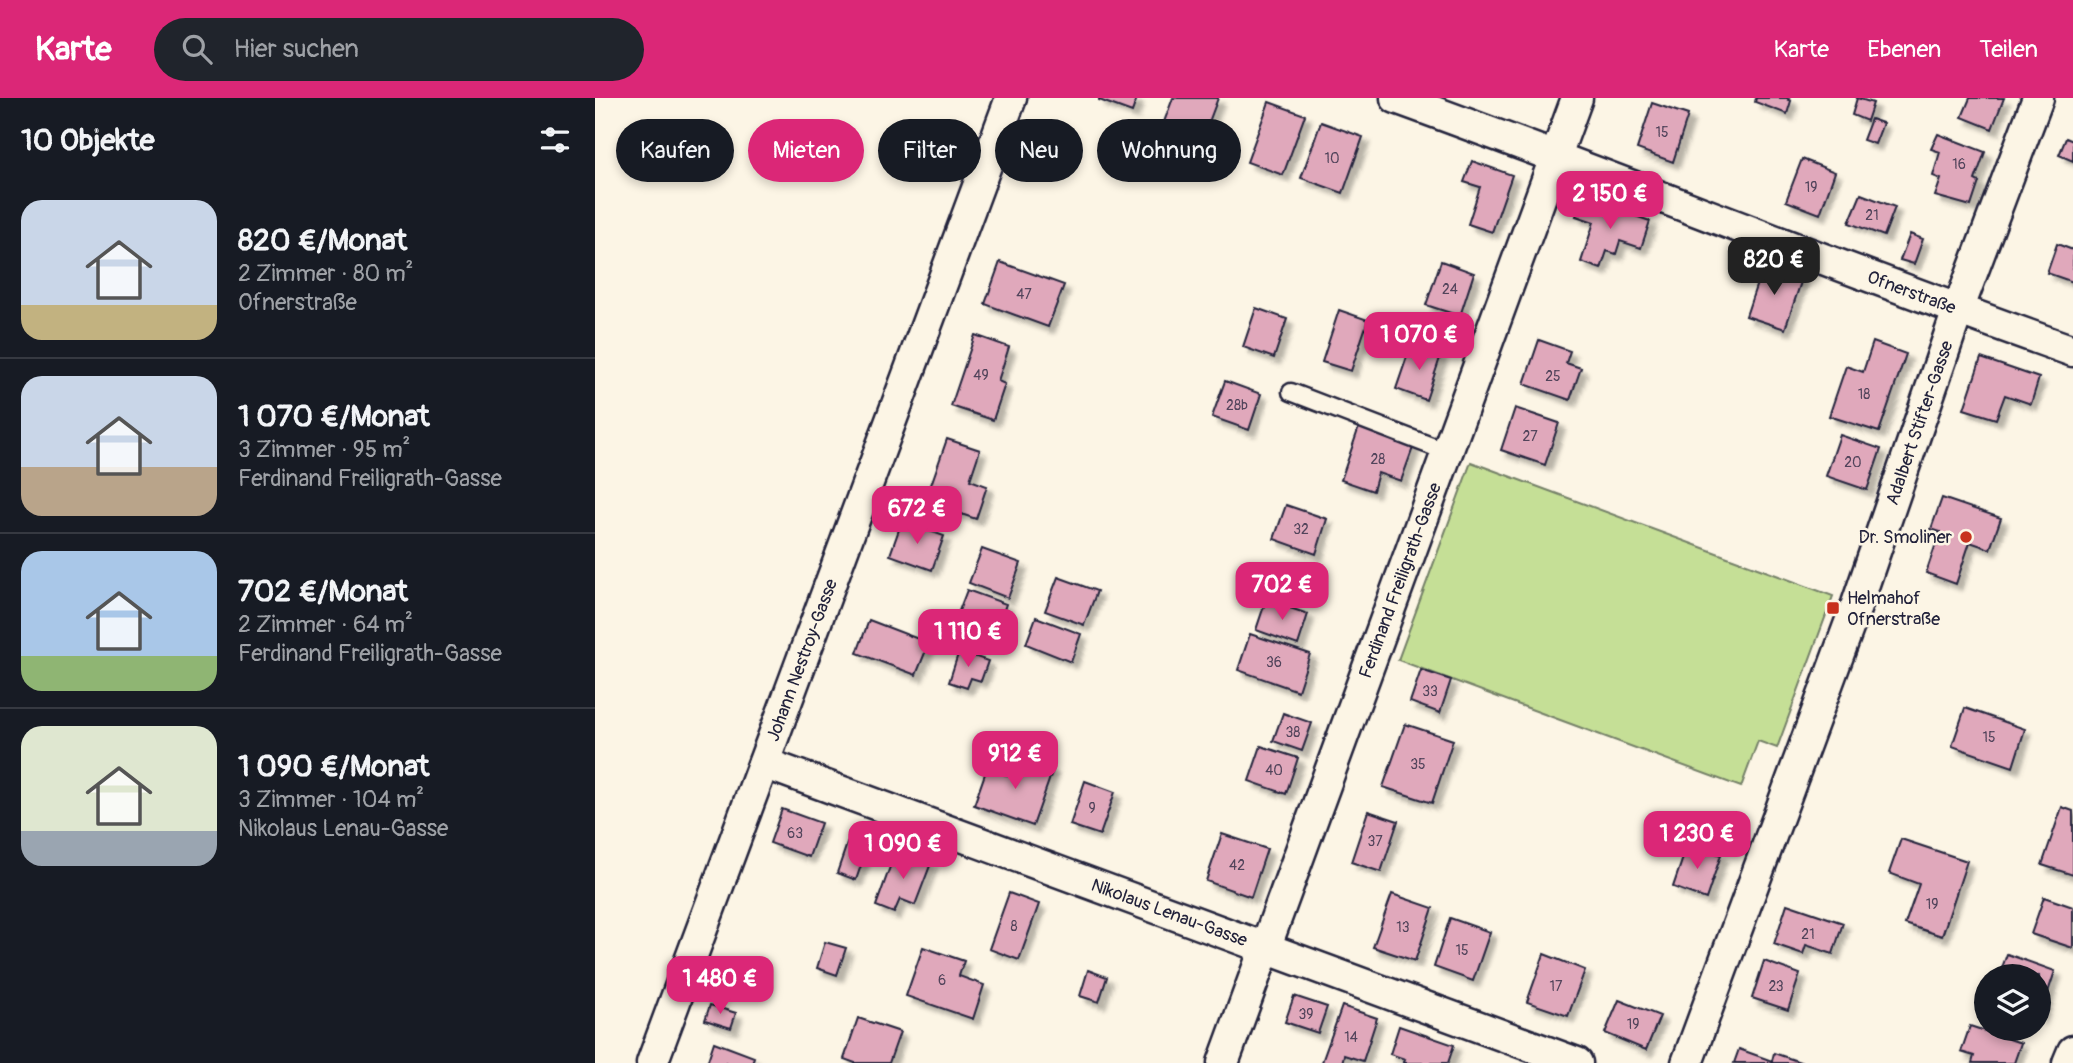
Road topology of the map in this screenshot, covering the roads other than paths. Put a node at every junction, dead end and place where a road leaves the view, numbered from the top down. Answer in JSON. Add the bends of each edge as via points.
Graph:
{"nodes":[{"id":1,"x":1011,"y":98,"type":"edge"},
{"id":2,"x":1396,"y":98,"type":"edge"},
{"id":3,"x":1577,"y":98,"type":"edge"},
{"id":4,"x":2038,"y":98,"type":"edge"},
{"id":5,"x":1555,"y":156,"type":"junction"},
{"id":6,"x":1958,"y":310,"type":"junction"},
{"id":7,"x":2073,"y":351,"type":"edge"},
{"id":8,"x":1291,"y":392,"type":"dead end"},
{"id":9,"x":1447,"y":452,"type":"junction"},
{"id":10,"x":764,"y":763,"type":"junction"},
{"id":11,"x":1266,"y":947,"type":"junction"},
{"id":12,"x":2073,"y":1051,"type":"edge"},
{"id":13,"x":652,"y":1063,"type":"edge"},
{"id":14,"x":1223,"y":1063,"type":"edge"},
{"id":15,"x":1577,"y":1063,"type":"edge"},
{"id":16,"x":1687,"y":1063,"type":"edge"},
{"id":17,"x":2068,"y":1063,"type":"edge"}],
"edges":[{"from":1,"to":10,"type":"street","name":"Johann Nestroy-Gasse"},
{"from":2,"to":5,"type":"street","name":"Ofnerstraße"},
{"from":3,"to":5,"type":"street","name":"Ferdinand Freiligrath-Gasse"},
{"from":4,"to":6,"type":"street","name":"Adalbert Stifter-Gasse"},
{"from":5,"to":6,"type":"street","name":"Ofnerstraße"},
{"from":5,"to":9,"type":"street","name":"Ferdinand Freiligrath-Gasse"},
{"from":6,"to":7,"type":"street","name":"Ofnerstraße"},
{"from":6,"to":16,"type":"street","name":"Adalbert Stifter-Gasse","via":[[1857,604]]},
{"from":8,"to":9,"type":"lane"},
{"from":9,"to":11,"type":"street","name":"Ferdinand Freiligrath-Gasse"},
{"from":10,"to":11,"type":"street","name":"Nikolaus Lenau-Gasse"},
{"from":10,"to":13,"type":"street","name":"Johann Nestroy-Gasse"},
{"from":11,"to":14,"type":"street","name":"Ferdinand Freiligrath-Gasse"},
{"from":11,"to":15,"type":"street","name":"Nikolaus Lenau-Gasse"},
{"from":12,"to":17,"type":"street"}]}
